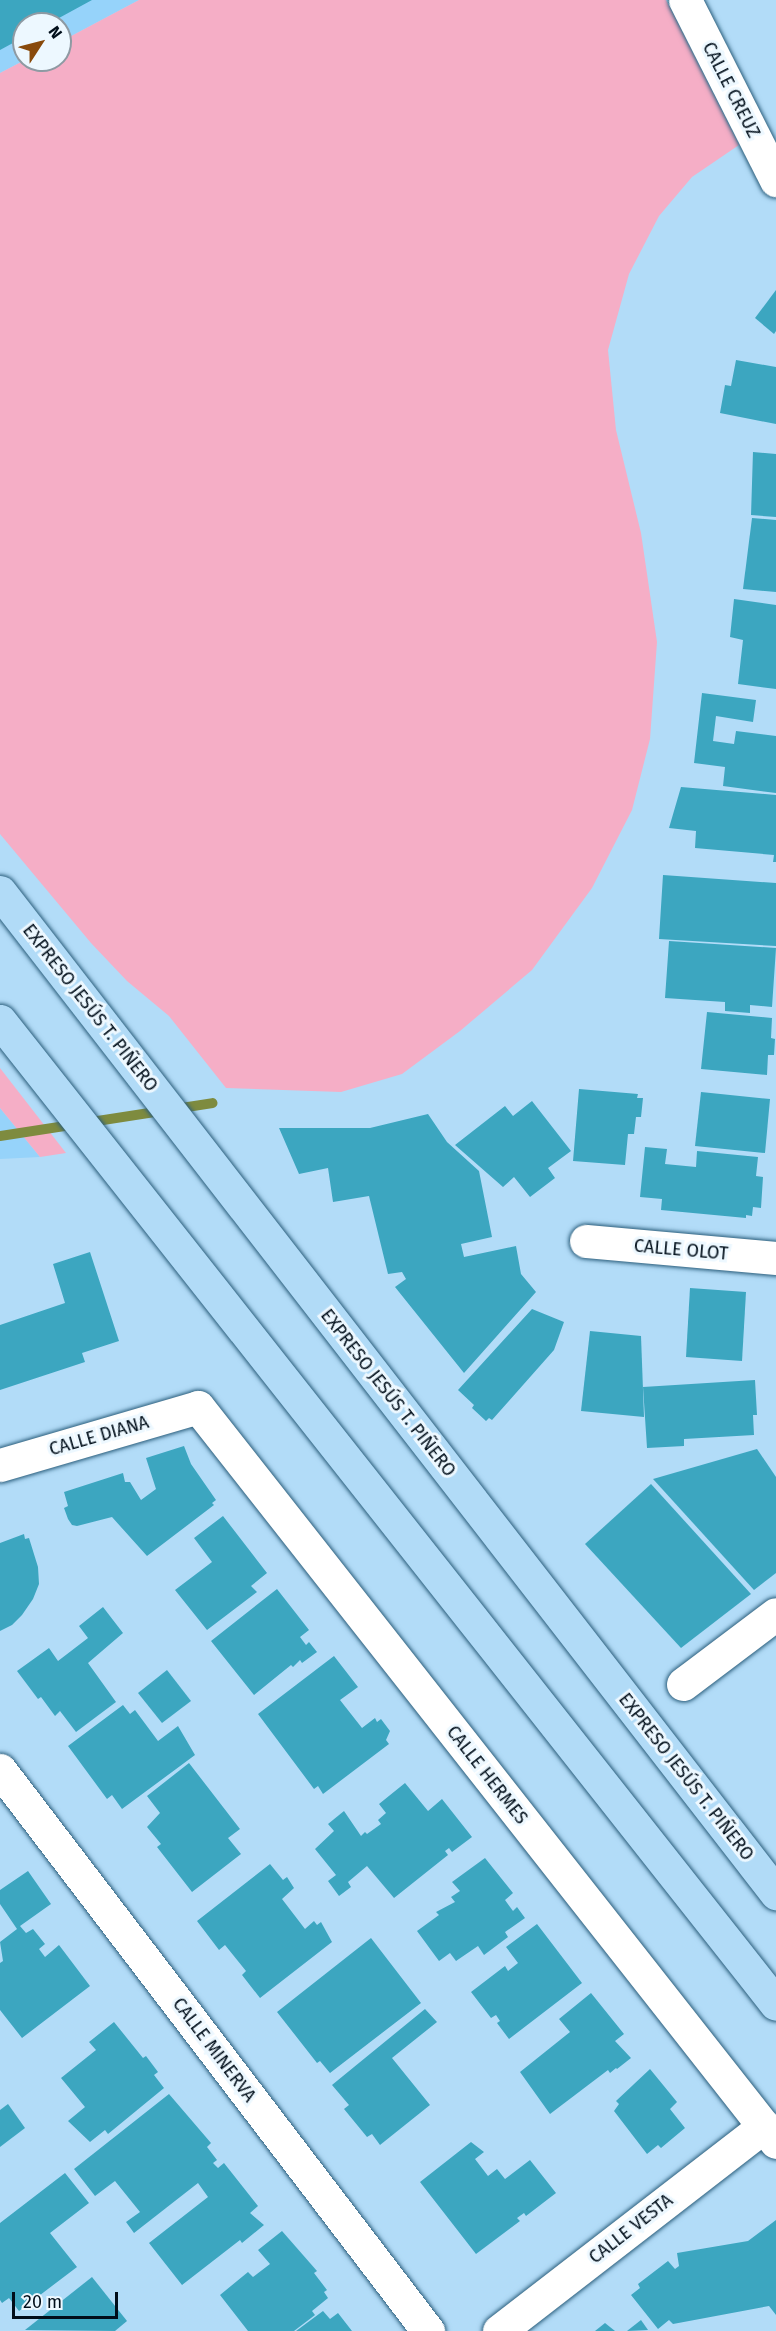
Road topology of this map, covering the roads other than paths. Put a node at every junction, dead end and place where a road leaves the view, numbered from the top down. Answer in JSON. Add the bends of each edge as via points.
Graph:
{"nodes":[{"id":1,"x":685,"y":0,"type":"edge"},
{"id":2,"x":776,"y":180,"type":"edge"},
{"id":3,"x":0,"y":892,"type":"edge"},
{"id":4,"x":0,"y":1021,"type":"edge"},
{"id":5,"x":586,"y":1241,"type":"dead end"},
{"id":6,"x":776,"y":1258,"type":"edge"},
{"id":7,"x":198,"y":1407,"type":"joint"},
{"id":8,"x":0,"y":1465,"type":"edge"},
{"id":9,"x":776,"y":1614,"type":"edge"},
{"id":10,"x":683,"y":1684,"type":"dead end"},
{"id":11,"x":0,"y":1770,"type":"edge"},
{"id":12,"x":776,"y":1893,"type":"edge"},
{"id":13,"x":776,"y":2004,"type":"edge"},
{"id":14,"x":770,"y":2134,"type":"edge"},
{"id":15,"x":428,"y":2331,"type":"edge"},
{"id":16,"x":499,"y":2331,"type":"edge"}],
"edges":[{"from":1,"to":2,"type":"street","name":"CALLE CREUZ"},
{"from":3,"to":12,"type":"highway","name":"EXPRESO JESÚS T. PIÑERO"},
{"from":4,"to":13,"type":"highway"},
{"from":5,"to":6,"type":"street","name":"CALLE OLOT"},
{"from":7,"to":8,"type":"street","name":"CALLE DIANA"},
{"from":7,"to":14,"type":"street","name":"CALLE HERMES"},
{"from":9,"to":10,"type":"street"},
{"from":11,"to":15,"type":"street","name":"CALLE MINERVA"},
{"from":14,"to":16,"type":"street","name":"CALLE VESTA"}]}
